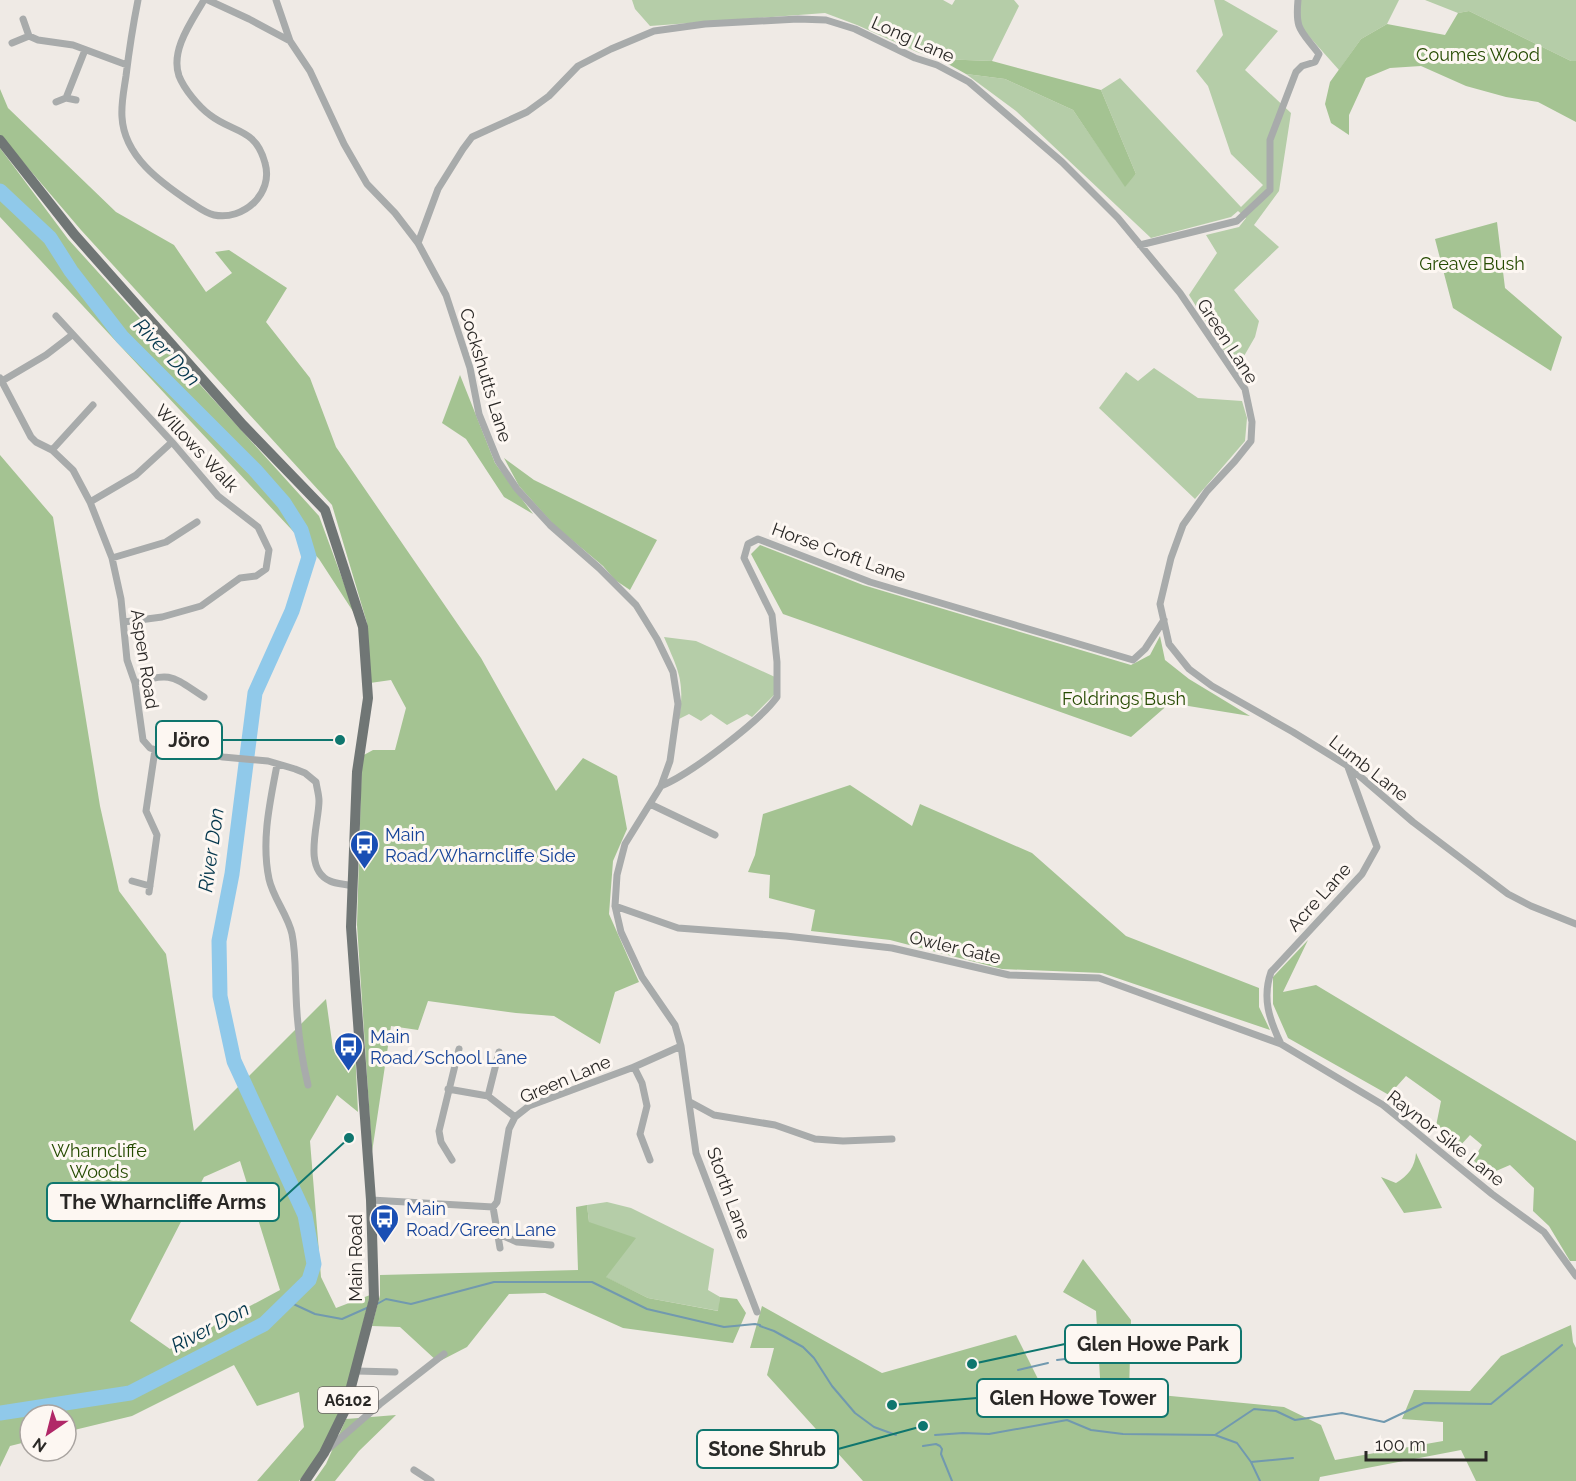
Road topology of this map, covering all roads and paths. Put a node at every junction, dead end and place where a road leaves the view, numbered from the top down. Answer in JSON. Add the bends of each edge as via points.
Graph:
{"nodes":[{"id":1,"x":138,"y":0,"type":"edge"},
{"id":2,"x":206,"y":0,"type":"edge"},
{"id":3,"x":276,"y":0,"type":"edge"},
{"id":4,"x":1298,"y":0,"type":"edge"},
{"id":5,"x":23,"y":20,"type":"dead end"},
{"id":6,"x":29,"y":36,"type":"junction"},
{"id":7,"x":290,"y":41,"type":"junction"},
{"id":8,"x":12,"y":43,"type":"dead end"},
{"id":9,"x":85,"y":50,"type":"junction"},
{"id":10,"x":127,"y":65,"type":"junction"},
{"id":11,"x":66,"y":98,"type":"junction"},
{"id":12,"x":76,"y":100,"type":"dead end"},
{"id":13,"x":56,"y":102,"type":"dead end"},
{"id":14,"x":0,"y":140,"type":"edge"},
{"id":15,"x":418,"y":243,"type":"junction"},
{"id":16,"x":1140,"y":245,"type":"junction"},
{"id":17,"x":56,"y":316,"type":"dead end"},
{"id":18,"x":72,"y":335,"type":"junction"},
{"id":19,"x":1,"y":380,"type":"edge"},
{"id":20,"x":93,"y":405,"type":"dead end"},
{"id":21,"x":68,"y":417,"type":"dead end"},
{"id":22,"x":76,"y":423,"type":"junction"},
{"id":23,"x":172,"y":442,"type":"junction"},
{"id":24,"x":52,"y":450,"type":"junction"},
{"id":25,"x":90,"y":502,"type":"junction"},
{"id":26,"x":198,"y":522,"type":"dead end"},
{"id":27,"x":112,"y":558,"type":"junction"},
{"id":28,"x":1164,"y":620,"type":"junction"},
{"id":29,"x":124,"y":622,"type":"junction"},
{"id":30,"x":135,"y":683,"type":"junction"},
{"id":31,"x":204,"y":697,"type":"dead end"},
{"id":32,"x":155,"y":750,"type":"junction"},
{"id":33,"x":277,"y":765,"type":"junction"},
{"id":34,"x":1348,"y":765,"type":"junction"},
{"id":35,"x":661,"y":786,"type":"junction"},
{"id":36,"x":650,"y":804,"type":"junction"},
{"id":37,"x":716,"y":835,"type":"dead end"},
{"id":38,"x":132,"y":881,"type":"dead end"},
{"id":39,"x":353,"y":886,"type":"junction"},
{"id":40,"x":615,"y":906,"type":"junction"},
{"id":41,"x":1576,"y":924,"type":"edge"},
{"id":42,"x":1281,"y":1044,"type":"junction"},
{"id":43,"x":681,"y":1046,"type":"junction"},
{"id":44,"x":459,"y":1049,"type":"dead end"},
{"id":45,"x":499,"y":1052,"type":"dead end"},
{"id":46,"x":634,"y":1067,"type":"junction"},
{"id":47,"x":308,"y":1085,"type":"dead end"},
{"id":48,"x":448,"y":1089,"type":"junction"},
{"id":49,"x":488,"y":1096,"type":"junction"},
{"id":50,"x":690,"y":1102,"type":"junction"},
{"id":51,"x":515,"y":1117,"type":"junction"},
{"id":52,"x":892,"y":1139,"type":"dead end"},
{"id":53,"x":453,"y":1160,"type":"dead end"},
{"id":54,"x":650,"y":1160,"type":"dead end"},
{"id":55,"x":371,"y":1200,"type":"junction"},
{"id":56,"x":493,"y":1207,"type":"junction"},
{"id":57,"x":497,"y":1233,"type":"junction"},
{"id":58,"x":551,"y":1245,"type":"dead end"},
{"id":59,"x":500,"y":1248,"type":"dead end"},
{"id":60,"x":1576,"y":1276,"type":"edge"},
{"id":61,"x":757,"y":1312,"type":"dead end"},
{"id":62,"x":444,"y":1354,"type":"dead end"},
{"id":63,"x":356,"y":1371,"type":"junction"},
{"id":64,"x":395,"y":1372,"type":"dead end"},
{"id":65,"x":324,"y":1453,"type":"junction"},
{"id":66,"x":414,"y":1470,"type":"dead end"},
{"id":67,"x":305,"y":1481,"type":"edge"},
{"id":68,"x":431,"y":1481,"type":"edge"}],
"edges":[{"from":1,"to":10,"type":"street"},
{"from":2,"to":7,"type":"street"},
{"from":2,"to":10,"type":"street","via":[[182,40],[178,75],[210,115],[251,137],[262,153],[266,176],[255,203],[247,210],[229,215],[206,213],[135,155],[123,130]]},
{"from":3,"to":7,"type":"street","name":"Cockshutts Lane"},
{"from":4,"to":16,"type":"street","via":[[1297,26],[1319,54],[1315,62],[1296,72],[1270,140],[1270,190],[1237,221]]},
{"from":5,"to":6,"type":"street"},
{"from":6,"to":8,"type":"street"},
{"from":6,"to":9,"type":"street"},
{"from":7,"to":15,"type":"street","name":"Cockshutts Lane","via":[[310,71],[367,184]]},
{"from":9,"to":10,"type":"street"},
{"from":9,"to":11,"type":"street"},
{"from":11,"to":12,"type":"street"},
{"from":11,"to":13,"type":"street"},
{"from":14,"to":39,"type":"main road","number":"A6102","via":[[74,234],[243,425],[325,510],[363,627],[368,698],[357,772]]},
{"from":15,"to":16,"type":"street","name":"Long Lane","via":[[438,189],[462,148],[472,137],[527,112],[578,66],[654,31],[798,19],[826,20],[855,29],[969,82],[1062,162]]},
{"from":15,"to":35,"type":"street","name":"Cockshutts Lane","via":[[446,295],[470,368],[479,414],[498,461],[550,525],[636,605],[670,666],[678,704],[670,761]]},
{"from":16,"to":28,"type":"street","name":"Green Lane","via":[[1180,293],[1245,389],[1252,422],[1251,441],[1207,490],[1183,525],[1160,604]]},
{"from":17,"to":18,"type":"street","name":"Willows Walk"},
{"from":18,"to":19,"type":"street","via":[[46,356]]},
{"from":18,"to":23,"type":"street","name":"Willows Walk"},
{"from":19,"to":24,"type":"street","name":"Aspen Road","via":[[31,437]]},
{"from":20,"to":22,"type":"street"},
{"from":21,"to":22,"type":"street"},
{"from":22,"to":24,"type":"street"},
{"from":23,"to":25,"type":"street","via":[[136,475]]},
{"from":23,"to":29,"type":"street","name":"Willows Walk","via":[[218,496],[258,527],[269,550],[266,569],[256,576],[240,578],[201,606]]},
{"from":24,"to":25,"type":"street","name":"Aspen Road","via":[[73,470]]},
{"from":25,"to":27,"type":"street","name":"Aspen Road"},
{"from":26,"to":27,"type":"street","via":[[166,542]]},
{"from":27,"to":29,"type":"street","name":"Aspen Road"},
{"from":28,"to":34,"type":"street","name":"Lumb Lane","via":[[1169,644],[1189,669]]},
{"from":28,"to":35,"type":"street","name":"Horse Croft Lane","via":[[1133,660],[870,582],[758,539],[748,544],[744,558],[772,615],[777,697],[722,746]]},
{"from":29,"to":30,"type":"street","name":"Aspen Road","via":[[127,660]]},
{"from":30,"to":31,"type":"street","via":[[158,676],[173,677]]},
{"from":30,"to":32,"type":"street","name":"Aspen Road","via":[[143,740]]},
{"from":32,"to":33,"type":"street","via":[[184,749]]},
{"from":32,"to":38,"type":"street","via":[[146,811],[158,835],[150,889]]},
{"from":33,"to":39,"type":"street","via":[[304,773],[316,782],[319,801],[314,860],[318,871],[329,881]]},
{"from":33,"to":47,"type":"street","via":[[266,828],[266,853],[269,880],[292,932]]},
{"from":34,"to":41,"type":"street","name":"Lumb Lane","via":[[1413,822],[1508,894]]},
{"from":34,"to":42,"type":"street","name":"Acre Lane","via":[[1377,847],[1362,874],[1272,972],[1266,988],[1267,1006]]},
{"from":35,"to":36,"type":"street","name":"Cockshutts Lane"},
{"from":36,"to":37,"type":"street"},
{"from":36,"to":40,"type":"street","name":"Cockshutts Lane","via":[[625,844],[616,875]]},
{"from":39,"to":55,"type":"main road","number":"A6102","via":[[351,927]]},
{"from":40,"to":42,"type":"street","name":"Owler Gate","via":[[678,928],[892,948],[1009,975],[1099,978]]},
{"from":40,"to":43,"type":"street","via":[[621,932],[642,977],[675,1024]]},
{"from":42,"to":60,"type":"street","name":"Raynor Sike Lane","via":[[1383,1105],[1544,1232]]},
{"from":43,"to":46,"type":"street","name":"Green Lane"},
{"from":43,"to":50,"type":"street","name":"Storth Lane"},
{"from":44,"to":48,"type":"street"},
{"from":45,"to":49,"type":"street"},
{"from":46,"to":51,"type":"street","name":"Green Lane","via":[[529,1106]]},
{"from":46,"to":54,"type":"street","via":[[647,1106],[640,1134]]},
{"from":48,"to":49,"type":"street"},
{"from":48,"to":53,"type":"street","via":[[439,1131]]},
{"from":49,"to":51,"type":"street"},
{"from":50,"to":52,"type":"street","via":[[714,1115],[775,1125],[815,1139]]},
{"from":50,"to":61,"type":"street","name":"Storth Lane","via":[[696,1153]]},
{"from":51,"to":56,"type":"street","name":"Green Lane"},
{"from":55,"to":56,"type":"street"},
{"from":55,"to":63,"type":"main road","name":"Main Road","number":"A6102","via":[[373,1305]]},
{"from":56,"to":57,"type":"street"},
{"from":57,"to":58,"type":"street","via":[[517,1242]]},
{"from":57,"to":59,"type":"street"},
{"from":62,"to":65,"type":"street"},
{"from":63,"to":64,"type":"street"},
{"from":63,"to":65,"type":"main road","name":"Main Road","number":"A6102","via":[[345,1410]]},
{"from":65,"to":67,"type":"main road","name":"Main Road","number":"A6102"},
{"from":66,"to":68,"type":"street"}]}
